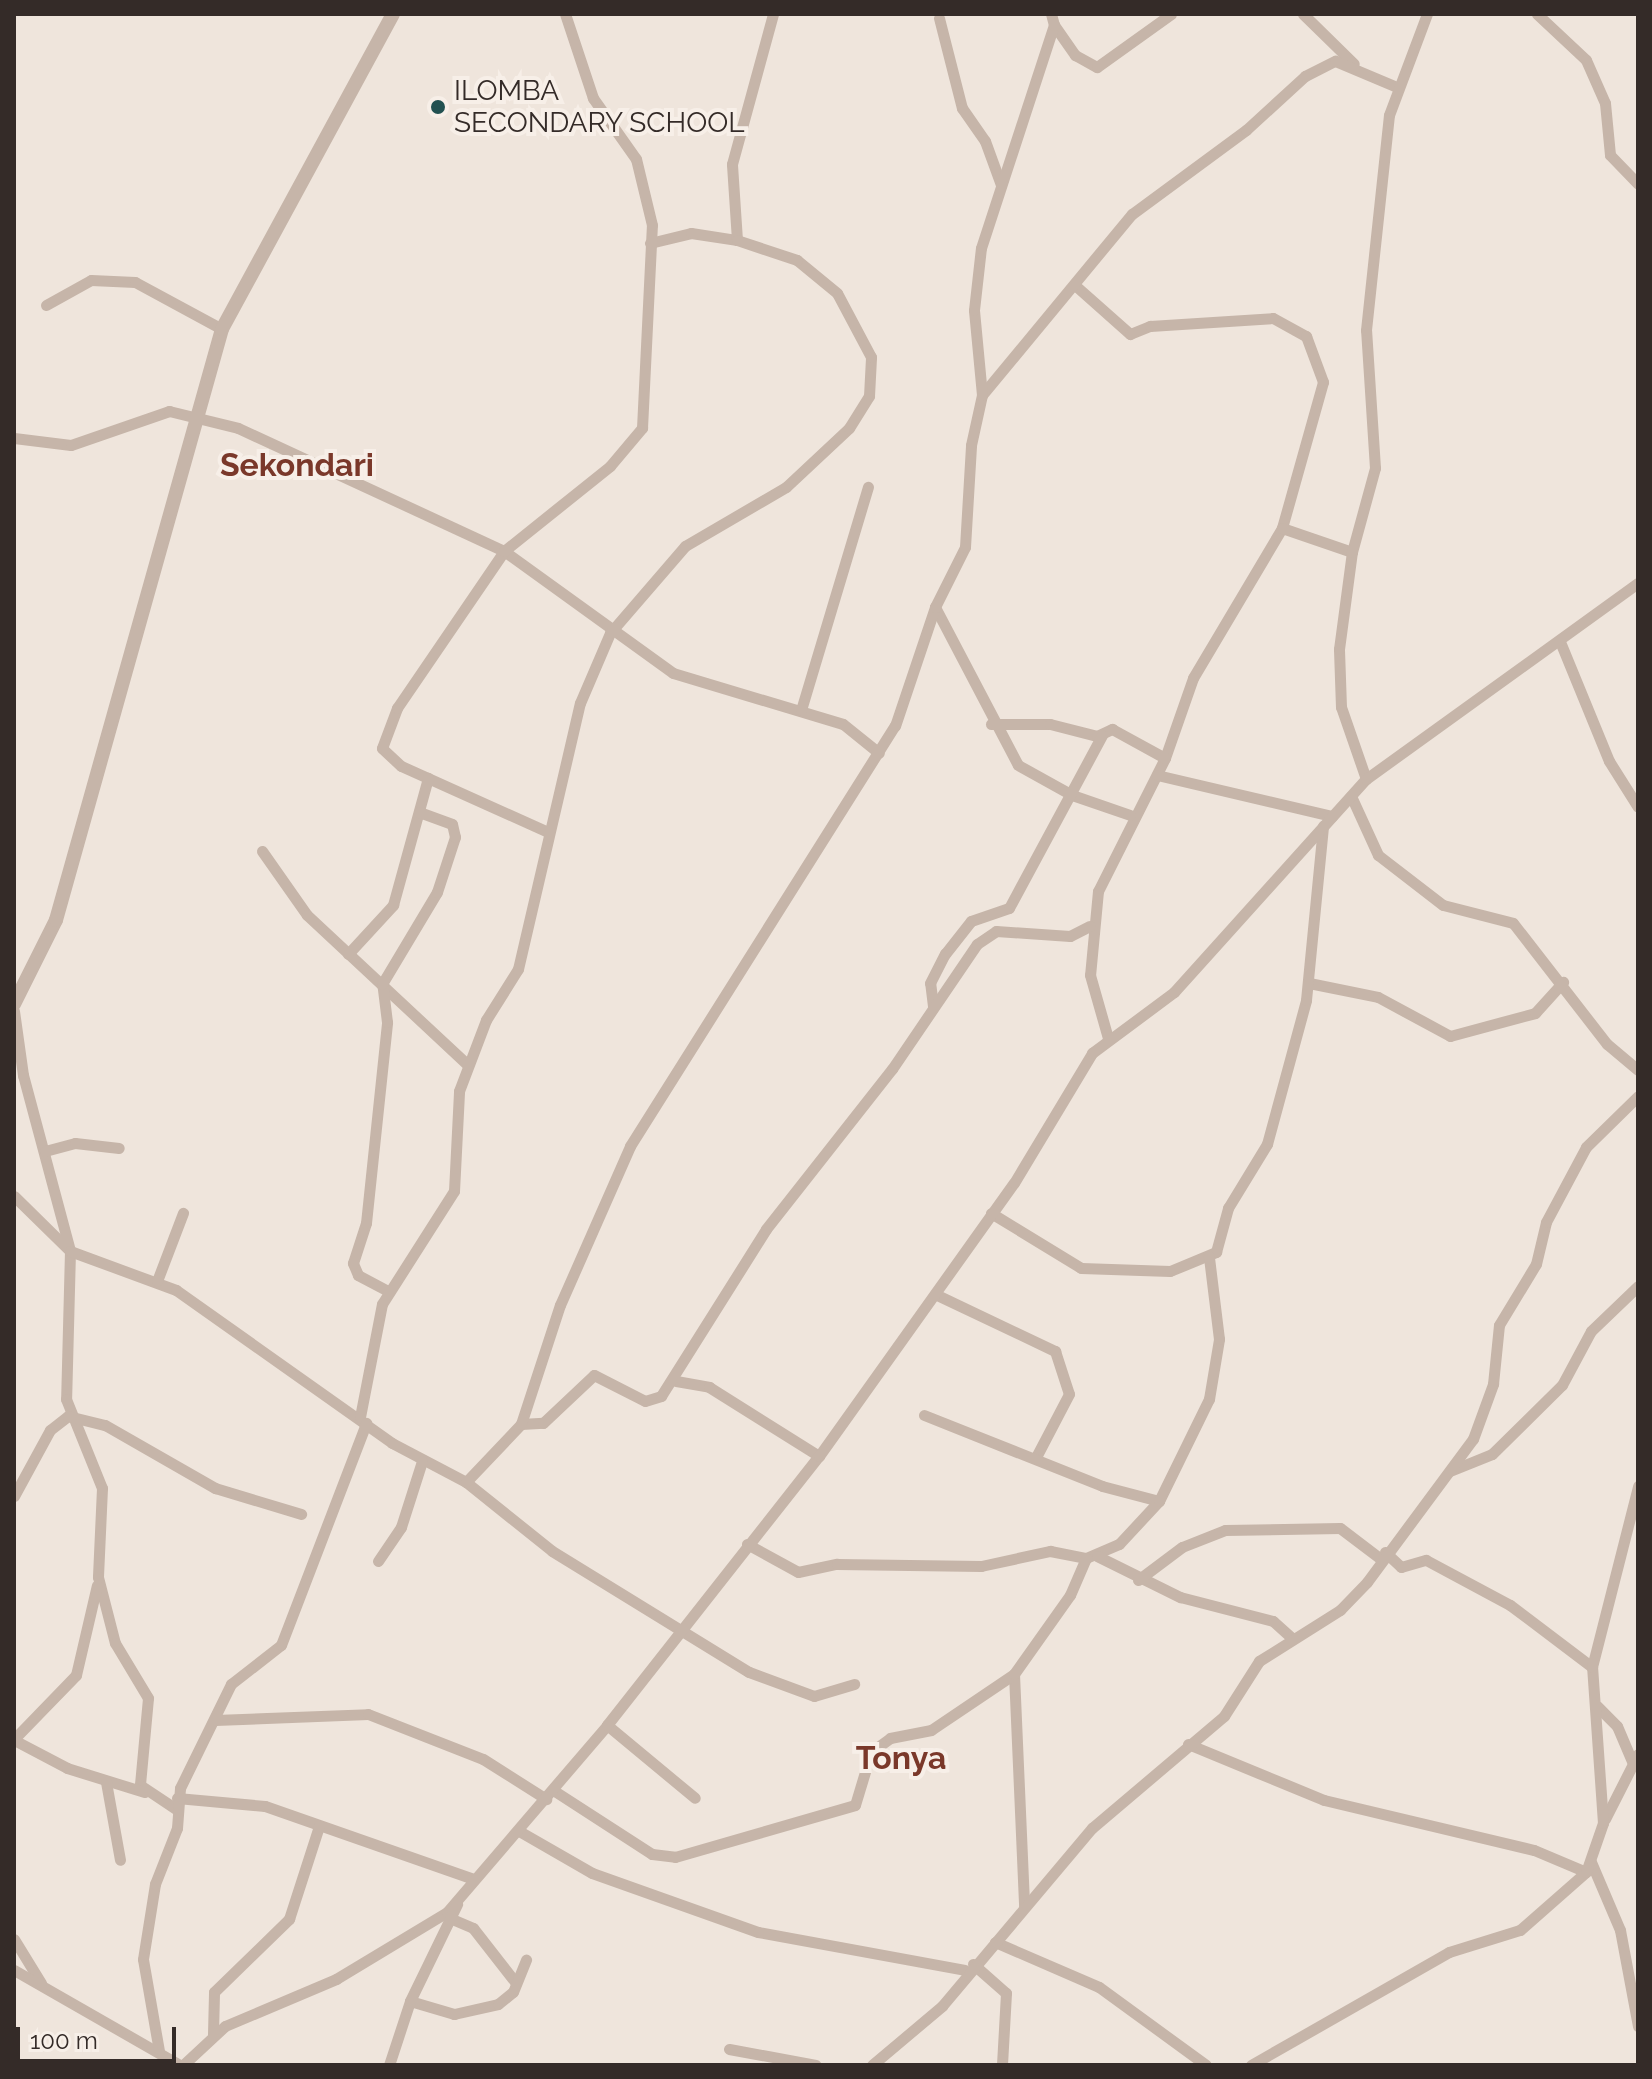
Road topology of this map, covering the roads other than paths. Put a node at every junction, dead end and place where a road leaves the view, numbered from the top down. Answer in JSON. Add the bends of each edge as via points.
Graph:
{"nodes":[{"id":1,"x":393,"y":14,"type":"edge"},
{"id":2,"x":565,"y":14,"type":"edge"},
{"id":3,"x":773,"y":14,"type":"edge"},
{"id":4,"x":1171,"y":14,"type":"edge"},
{"id":5,"x":1303,"y":14,"type":"edge"},
{"id":6,"x":1427,"y":14,"type":"edge"},
{"id":7,"x":1537,"y":14,"type":"edge"},
{"id":8,"x":939,"y":18,"type":"dead end"},
{"id":9,"x":1052,"y":20,"type":"edge"},
{"id":10,"x":1354,"y":64,"type":"junction"},
{"id":11,"x":1397,"y":87,"type":"junction"},
{"id":12,"x":1638,"y":184,"type":"edge"},
{"id":13,"x":1001,"y":185,"type":"junction"},
{"id":14,"x":737,"y":240,"type":"junction"},
{"id":15,"x":650,"y":243,"type":"junction"},
{"id":16,"x":1077,"y":287,"type":"junction"},
{"id":17,"x":46,"y":305,"type":"dead end"},
{"id":18,"x":222,"y":329,"type":"junction"},
{"id":19,"x":982,"y":395,"type":"junction"},
{"id":20,"x":193,"y":414,"type":"junction"},
{"id":21,"x":14,"y":438,"type":"edge"},
{"id":22,"x":868,"y":487,"type":"dead end"},
{"id":23,"x":1282,"y":528,"type":"junction"},
{"id":24,"x":504,"y":551,"type":"junction"},
{"id":25,"x":1352,"y":552,"type":"junction"},
{"id":26,"x":1638,"y":583,"type":"edge"},
{"id":27,"x":935,"y":607,"type":"junction"},
{"id":28,"x":610,"y":633,"type":"junction"},
{"id":29,"x":1561,"y":644,"type":"junction"},
{"id":30,"x":801,"y":710,"type":"junction"},
{"id":31,"x":991,"y":724,"type":"junction"},
{"id":32,"x":1102,"y":735,"type":"junction"},
{"id":33,"x":879,"y":753,"type":"junction"},
{"id":34,"x":1165,"y":758,"type":"junction"},
{"id":35,"x":1157,"y":775,"type":"junction"},
{"id":36,"x":428,"y":778,"type":"junction"},
{"id":37,"x":1366,"y":779,"type":"junction"},
{"id":38,"x":1072,"y":795,"type":"junction"},
{"id":39,"x":1351,"y":796,"type":"junction"},
{"id":40,"x":1638,"y":807,"type":"edge"},
{"id":41,"x":419,"y":812,"type":"junction"},
{"id":42,"x":1130,"y":815,"type":"junction"},
{"id":43,"x":1328,"y":820,"type":"junction"},
{"id":44,"x":548,"y":832,"type":"junction"},
{"id":45,"x":262,"y":851,"type":"dead end"},
{"id":46,"x":1090,"y":926,"type":"junction"},
{"id":47,"x":348,"y":954,"type":"junction"},
{"id":48,"x":1563,"y":982,"type":"junction"},
{"id":49,"x":1309,"y":983,"type":"junction"},
{"id":50,"x":382,"y":984,"type":"junction"},
{"id":51,"x":14,"y":1004,"type":"edge"},
{"id":52,"x":933,"y":1006,"type":"junction"},
{"id":53,"x":14,"y":1011,"type":"edge"},
{"id":54,"x":1108,"y":1038,"type":"junction"},
{"id":55,"x":467,"y":1064,"type":"junction"},
{"id":56,"x":1638,"y":1070,"type":"edge"},
{"id":57,"x":1638,"y":1096,"type":"edge"},
{"id":58,"x":119,"y":1148,"type":"dead end"},
{"id":59,"x":45,"y":1151,"type":"junction"},
{"id":60,"x":14,"y":1196,"type":"edge"},
{"id":61,"x":183,"y":1213,"type":"dead end"},
{"id":62,"x":991,"y":1213,"type":"junction"},
{"id":63,"x":70,"y":1251,"type":"junction"},
{"id":64,"x":1209,"y":1257,"type":"junction"},
{"id":65,"x":157,"y":1281,"type":"junction"},
{"id":66,"x":1638,"y":1286,"type":"edge"},
{"id":67,"x":388,"y":1291,"type":"junction"},
{"id":68,"x":937,"y":1295,"type":"junction"},
{"id":69,"x":676,"y":1381,"type":"junction"},
{"id":70,"x":924,"y":1415,"type":"dead end"},
{"id":71,"x":68,"y":1416,"type":"junction"},
{"id":72,"x":363,"y":1420,"type":"junction"},
{"id":73,"x":521,"y":1424,"type":"junction"},
{"id":74,"x":819,"y":1456,"type":"junction"},
{"id":75,"x":1036,"y":1457,"type":"junction"},
{"id":76,"x":422,"y":1461,"type":"junction"},
{"id":77,"x":1450,"y":1471,"type":"junction"},
{"id":78,"x":466,"y":1482,"type":"junction"},
{"id":79,"x":1638,"y":1486,"type":"edge"},
{"id":80,"x":14,"y":1496,"type":"edge"},
{"id":81,"x":1159,"y":1501,"type":"junction"},
{"id":82,"x":301,"y":1514,"type":"dead end"},
{"id":83,"x":747,"y":1544,"type":"junction"},
{"id":84,"x":1383,"y":1555,"type":"junction"},
{"id":85,"x":1092,"y":1557,"type":"junction"},
{"id":86,"x":378,"y":1561,"type":"dead end"},
{"id":87,"x":98,"y":1577,"type":"junction"},
{"id":88,"x":1138,"y":1580,"type":"junction"},
{"id":89,"x":681,"y":1627,"type":"junction"},
{"id":90,"x":1291,"y":1637,"type":"junction"},
{"id":91,"x":1592,"y":1667,"type":"junction"},
{"id":92,"x":1014,"y":1674,"type":"junction"},
{"id":93,"x":854,"y":1684,"type":"dead end"},
{"id":94,"x":1597,"y":1706,"type":"junction"},
{"id":95,"x":215,"y":1720,"type":"junction"},
{"id":96,"x":607,"y":1725,"type":"junction"},
{"id":97,"x":14,"y":1739,"type":"edge"},
{"id":98,"x":1188,"y":1744,"type":"junction"},
{"id":99,"x":1635,"y":1758,"type":"edge"},
{"id":100,"x":106,"y":1782,"type":"junction"},
{"id":101,"x":144,"y":1792,"type":"junction"},
{"id":102,"x":549,"y":1795,"type":"junction"},
{"id":103,"x":695,"y":1798,"type":"dead end"},
{"id":104,"x":177,"y":1803,"type":"junction"},
{"id":105,"x":1603,"y":1823,"type":"junction"},
{"id":106,"x":319,"y":1826,"type":"junction"},
{"id":107,"x":519,"y":1831,"type":"junction"},
{"id":108,"x":120,"y":1860,"type":"dead end"},
{"id":109,"x":1589,"y":1867,"type":"junction"},
{"id":110,"x":474,"y":1879,"type":"junction"},
{"id":111,"x":460,"y":1897,"type":"junction"},
{"id":112,"x":1024,"y":1908,"type":"junction"},
{"id":113,"x":452,"y":1919,"type":"junction"},
{"id":114,"x":14,"y":1939,"type":"edge"},
{"id":115,"x":995,"y":1942,"type":"junction"},
{"id":116,"x":526,"y":1960,"type":"dead end"},
{"id":117,"x":969,"y":1967,"type":"junction"},
{"id":118,"x":14,"y":1970,"type":"edge"},
{"id":119,"x":41,"y":1983,"type":"junction"},
{"id":120,"x":516,"y":1983,"type":"junction"},
{"id":121,"x":410,"y":2001,"type":"junction"},
{"id":122,"x":1638,"y":2026,"type":"edge"},
{"id":123,"x":213,"y":2034,"type":"junction"},
{"id":124,"x":729,"y":2049,"type":"dead end"},
{"id":125,"x":159,"y":2051,"type":"junction"},
{"id":126,"x":182,"y":2065,"type":"edge"},
{"id":127,"x":389,"y":2065,"type":"edge"},
{"id":128,"x":816,"y":2065,"type":"edge"},
{"id":129,"x":872,"y":2065,"type":"edge"},
{"id":130,"x":1002,"y":2065,"type":"edge"},
{"id":131,"x":1206,"y":2065,"type":"edge"},
{"id":132,"x":1251,"y":2065,"type":"edge"}],
"edges":[{"from":1,"to":18,"type":"street"},
{"from":2,"to":15,"type":"street","via":[[593,98],[636,159]]},
{"from":3,"to":14,"type":"street","via":[[732,164]]},
{"from":4,"to":9,"type":"street","via":[[1097,67],[1075,55]]},
{"from":5,"to":10,"type":"street"},
{"from":6,"to":11,"type":"street"},
{"from":7,"to":12,"type":"street","via":[[1586,60],[1605,103],[1610,155]]},
{"from":8,"to":13,"type":"street","via":[[962,108],[985,141]]},
{"from":9,"to":13,"type":"street"},
{"from":10,"to":11,"type":"street"},
{"from":10,"to":16,"type":"street","via":[[1335,61],[1305,76],[1246,130],[1176,177],[1132,214]]},
{"from":11,"to":25,"type":"street","via":[[1366,330],[1375,468]]},
{"from":13,"to":19,"type":"street","via":[[976,284]]},
{"from":14,"to":15,"type":"street","via":[[691,233]]},
{"from":14,"to":28,"type":"street","via":[[797,260],[837,293],[871,357],[869,396],[849,428],[786,487],[685,546]]},
{"from":15,"to":24,"type":"street","via":[[654,296],[642,428],[610,466]]},
{"from":16,"to":19,"type":"street","via":[[1036,323]]},
{"from":16,"to":23,"type":"street","via":[[1130,334],[1256,316],[1306,336],[1322,366],[1320,405]]},
{"from":17,"to":18,"type":"street","via":[[91,280],[135,282]]},
{"from":18,"to":20,"type":"street"},
{"from":19,"to":27,"type":"street","via":[[971,445],[965,547]]},
{"from":20,"to":21,"type":"street","via":[[169,411],[71,445]]},
{"from":20,"to":24,"type":"street","via":[[258,436]]},
{"from":20,"to":51,"type":"street","via":[[56,920]]},
{"from":22,"to":30,"type":"street"},
{"from":23,"to":25,"type":"street"},
{"from":23,"to":34,"type":"street","via":[[1193,678]]},
{"from":24,"to":28,"type":"street"},
{"from":24,"to":36,"type":"street","via":[[385,732],[386,755]]},
{"from":25,"to":37,"type":"street","via":[[1337,681]]},
{"from":26,"to":29,"type":"street"},
{"from":27,"to":31,"type":"street"},
{"from":27,"to":33,"type":"street"},
{"from":28,"to":30,"type":"street","via":[[673,673]]},
{"from":28,"to":44,"type":"street","via":[[580,703]]},
{"from":29,"to":37,"type":"street"},
{"from":29,"to":40,"type":"street","via":[[1609,761]]},
{"from":30,"to":33,"type":"street","via":[[843,724]]},
{"from":31,"to":32,"type":"street","via":[[1006,729],[1031,722]]},
{"from":31,"to":38,"type":"street","via":[[1018,765]]},
{"from":32,"to":34,"type":"street","via":[[1112,729]]},
{"from":32,"to":38,"type":"street"},
{"from":33,"to":73,"type":"street","via":[[791,880],[623,1158],[560,1305]]},
{"from":34,"to":35,"type":"street"},
{"from":35,"to":42,"type":"street"},
{"from":35,"to":43,"type":"street"},
{"from":36,"to":41,"type":"street"},
{"from":36,"to":44,"type":"street"},
{"from":37,"to":39,"type":"street"},
{"from":38,"to":42,"type":"street"},
{"from":38,"to":52,"type":"street","via":[[1009,908],[971,921],[950,947],[930,983]]},
{"from":39,"to":43,"type":"street"},
{"from":39,"to":48,"type":"street","via":[[1371,845],[1393,868],[1443,905],[1503,915]]},
{"from":41,"to":47,"type":"street","via":[[393,905]]},
{"from":41,"to":50,"type":"street","via":[[452,824],[455,837],[437,892]]},
{"from":42,"to":46,"type":"street"},
{"from":43,"to":49,"type":"street"},
{"from":43,"to":54,"type":"street","via":[[1174,992]]},
{"from":44,"to":55,"type":"street","via":[[518,969]]},
{"from":45,"to":47,"type":"street","via":[[307,915]]},
{"from":46,"to":52,"type":"street","via":[[1070,936],[988,934]]},
{"from":46,"to":54,"type":"street","via":[[1090,975]]},
{"from":47,"to":50,"type":"street"},
{"from":48,"to":49,"type":"street","via":[[1535,1013],[1450,1036],[1378,997]]},
{"from":48,"to":56,"type":"street","via":[[1607,1044]]},
{"from":49,"to":64,"type":"street","via":[[1267,1144]]},
{"from":50,"to":55,"type":"street"},
{"from":50,"to":67,"type":"street","via":[[387,1022],[366,1223],[353,1263],[358,1275]]},
{"from":52,"to":69,"type":"street","via":[[766,1229]]},
{"from":53,"to":59,"type":"street"},
{"from":54,"to":62,"type":"street","via":[[1075,1075]]},
{"from":55,"to":67,"type":"street","via":[[456,1114],[454,1191]]},
{"from":57,"to":77,"type":"street","via":[[1592,1139],[1546,1222],[1536,1264],[1499,1325],[1480,1422]]},
{"from":58,"to":59,"type":"street","via":[[75,1143]]},
{"from":59,"to":63,"type":"street"},
{"from":60,"to":63,"type":"street"},
{"from":61,"to":65,"type":"street"},
{"from":62,"to":64,"type":"street","via":[[1081,1268],[1163,1271]]},
{"from":62,"to":68,"type":"street"},
{"from":63,"to":65,"type":"street"},
{"from":63,"to":71,"type":"street"},
{"from":64,"to":81,"type":"street","via":[[1215,1374]]},
{"from":65,"to":72,"type":"street"},
{"from":66,"to":77,"type":"street","via":[[1591,1331],[1562,1385],[1492,1454]]},
{"from":67,"to":72,"type":"street"},
{"from":68,"to":74,"type":"street"},
{"from":68,"to":75,"type":"street","via":[[1055,1351],[1069,1394]]},
{"from":69,"to":73,"type":"street","via":[[651,1401],[594,1375],[543,1423]]},
{"from":69,"to":74,"type":"street","via":[[709,1387]]},
{"from":70,"to":75,"type":"street"},
{"from":71,"to":80,"type":"street","via":[[50,1430]]},
{"from":71,"to":82,"type":"street","via":[[105,1425],[201,1482],[280,1513]]},
{"from":71,"to":87,"type":"street","via":[[102,1488]]},
{"from":72,"to":76,"type":"street"},
{"from":72,"to":95,"type":"street","via":[[281,1645],[234,1681]]},
{"from":73,"to":78,"type":"street","via":[[492,1446]]},
{"from":74,"to":83,"type":"street"},
{"from":75,"to":81,"type":"street"},
{"from":76,"to":78,"type":"street"},
{"from":76,"to":86,"type":"street","via":[[401,1527]]},
{"from":77,"to":84,"type":"street"},
{"from":78,"to":89,"type":"street","via":[[552,1551]]},
{"from":79,"to":91,"type":"street"},
{"from":81,"to":85,"type":"street","via":[[1131,1535]]},
{"from":83,"to":85,"type":"street","via":[[798,1572],[837,1564],[981,1566],[1050,1551]]},
{"from":83,"to":89,"type":"street"},
{"from":84,"to":88,"type":"street","via":[[1340,1528],[1225,1530],[1182,1547]]},
{"from":84,"to":90,"type":"street","via":[[1355,1597]]},
{"from":84,"to":91,"type":"street","via":[[1401,1567],[1426,1560],[1510,1605]]},
{"from":85,"to":88,"type":"street"},
{"from":85,"to":92,"type":"street"},
{"from":87,"to":97,"type":"street","via":[[76,1675]]},
{"from":87,"to":101,"type":"street","via":[[115,1643],[148,1698]]},
{"from":88,"to":90,"type":"street","via":[[1273,1621]]},
{"from":89,"to":93,"type":"street","via":[[749,1672],[792,1690],[814,1696]]},
{"from":89,"to":96,"type":"street"},
{"from":90,"to":98,"type":"street","via":[[1259,1661],[1224,1716]]},
{"from":91,"to":94,"type":"street"},
{"from":92,"to":102,"type":"street","via":[[931,1730],[890,1738],[871,1752],[855,1805],[675,1857],[652,1854]]},
{"from":92,"to":112,"type":"street"},
{"from":94,"to":99,"type":"street","via":[[1617,1726]]},
{"from":94,"to":105,"type":"street"},
{"from":95,"to":102,"type":"street","via":[[368,1714],[483,1759]]},
{"from":95,"to":104,"type":"street"},
{"from":96,"to":102,"type":"street"},
{"from":96,"to":103,"type":"street"},
{"from":97,"to":100,"type":"street"},
{"from":98,"to":109,"type":"street","via":[[1324,1800]]},
{"from":98,"to":112,"type":"street","via":[[1092,1828]]},
{"from":99,"to":105,"type":"street"},
{"from":100,"to":101,"type":"street"},
{"from":100,"to":108,"type":"street"},
{"from":101,"to":104,"type":"street"},
{"from":102,"to":107,"type":"street"},
{"from":104,"to":106,"type":"street","via":[[260,1805]]},
{"from":104,"to":125,"type":"street","via":[[143,1959]]},
{"from":105,"to":109,"type":"street"},
{"from":106,"to":110,"type":"street"},
{"from":106,"to":123,"type":"street","via":[[289,1919],[214,1992]]},
{"from":107,"to":110,"type":"street"},
{"from":107,"to":117,"type":"street","via":[[592,1873],[758,1932]]},
{"from":109,"to":122,"type":"street","via":[[1620,1930]]},
{"from":109,"to":132,"type":"street","via":[[1520,1930],[1449,1952]]},
{"from":110,"to":111,"type":"street"},
{"from":111,"to":113,"type":"street"},
{"from":111,"to":123,"type":"street","via":[[410,1941]]},
{"from":112,"to":115,"type":"street"},
{"from":113,"to":120,"type":"street","via":[[473,1928]]},
{"from":113,"to":121,"type":"street"},
{"from":114,"to":119,"type":"street"},
{"from":115,"to":117,"type":"street"},
{"from":115,"to":131,"type":"street","via":[[1099,1987]]},
{"from":116,"to":120,"type":"street"},
{"from":117,"to":129,"type":"street","via":[[920,2030]]},
{"from":117,"to":130,"type":"street","via":[[1006,1993]]},
{"from":118,"to":119,"type":"street"},
{"from":119,"to":125,"type":"street"},
{"from":120,"to":121,"type":"street","via":[[498,2004],[454,2014]]},
{"from":121,"to":127,"type":"street"},
{"from":123,"to":126,"type":"street"},
{"from":124,"to":128,"type":"street"},
{"from":125,"to":126,"type":"street"}]}
